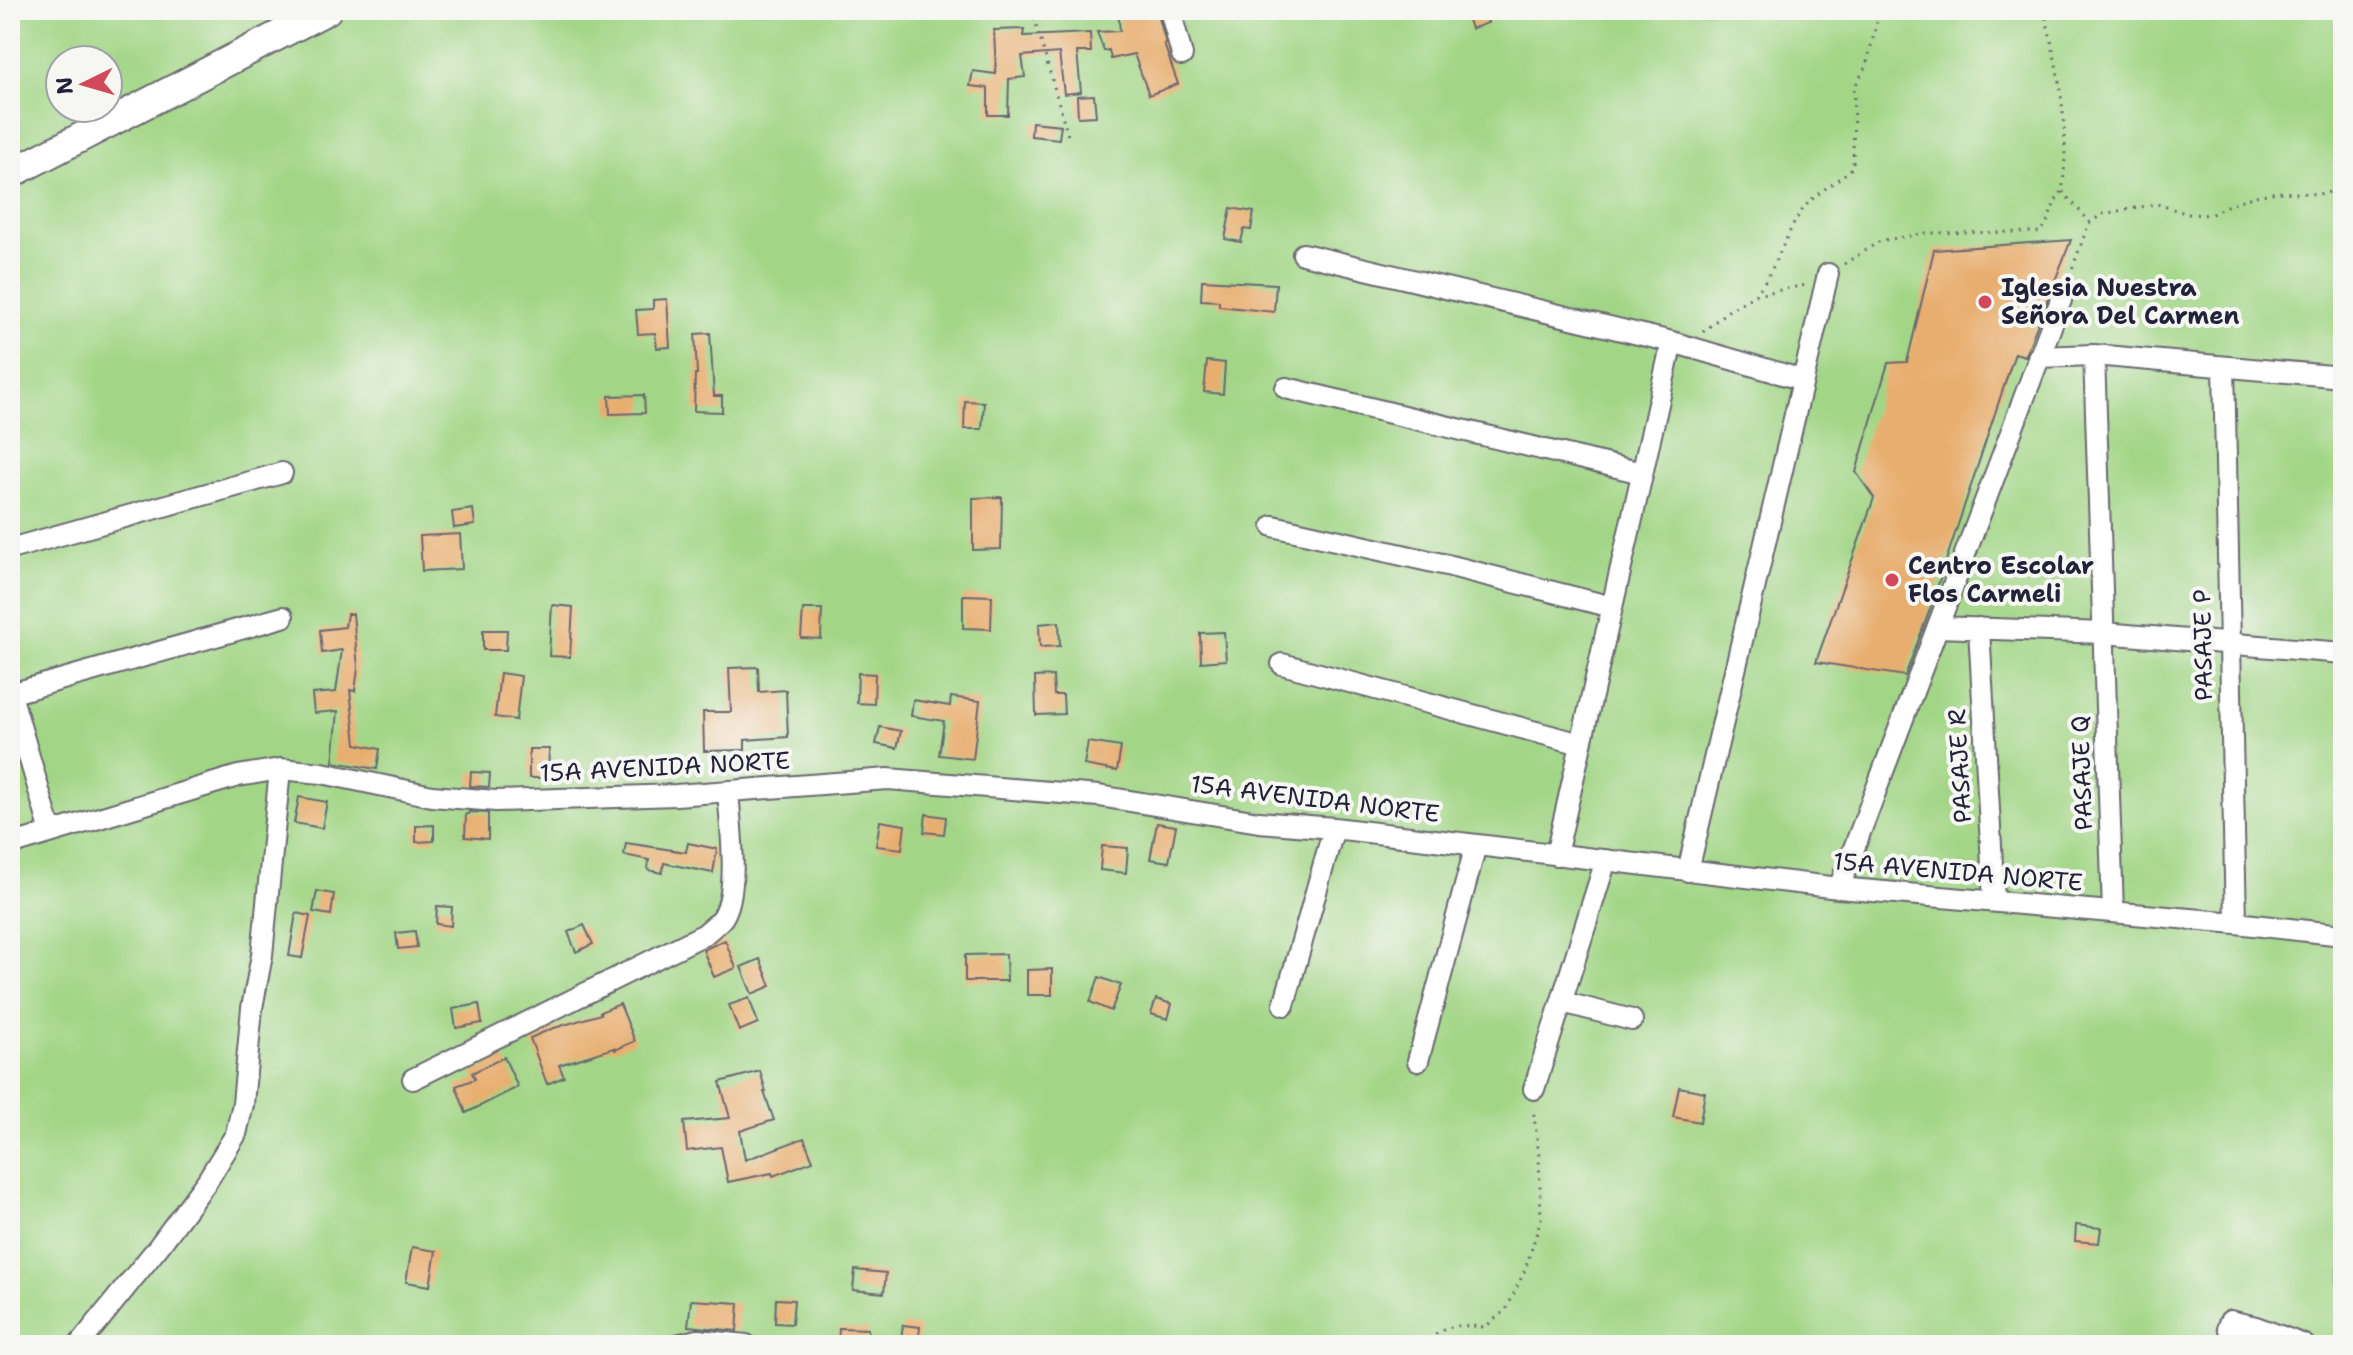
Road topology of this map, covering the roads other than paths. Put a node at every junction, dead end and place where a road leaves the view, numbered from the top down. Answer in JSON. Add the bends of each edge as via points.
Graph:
{"nodes":[{"id":1,"x":327,"y":10,"type":"edge"},
{"id":2,"x":1170,"y":10,"type":"edge"},
{"id":3,"x":285,"y":20,"type":"edge"},
{"id":4,"x":1182,"y":55,"type":"dead end"},
{"id":5,"x":10,"y":174,"type":"edge"},
{"id":6,"x":1303,"y":254,"type":"dead end"},
{"id":7,"x":1828,"y":274,"type":"road end"},
{"id":8,"x":2061,"y":300,"type":"road end"},
{"id":9,"x":1681,"y":344,"type":"junction"},
{"id":10,"x":2094,"y":355,"type":"junction"},
{"id":11,"x":2038,"y":357,"type":"junction"},
{"id":12,"x":2224,"y":367,"type":"junction"},
{"id":13,"x":2343,"y":377,"type":"edge"},
{"id":14,"x":1803,"y":380,"type":"junction"},
{"id":15,"x":1286,"y":388,"type":"dead end"},
{"id":16,"x":282,"y":473,"type":"dead end"},
{"id":17,"x":1642,"y":473,"type":"junction"},
{"id":18,"x":1273,"y":526,"type":"dead end"},
{"id":19,"x":10,"y":549,"type":"edge"},
{"id":20,"x":1612,"y":607,"type":"junction"},
{"id":21,"x":283,"y":617,"type":"dead end"},
{"id":22,"x":1938,"y":627,"type":"junction"},
{"id":23,"x":1979,"y":628,"type":"junction"},
{"id":24,"x":2104,"y":633,"type":"junction"},
{"id":25,"x":2229,"y":643,"type":"junction"},
{"id":26,"x":2343,"y":653,"type":"edge"},
{"id":27,"x":1282,"y":664,"type":"dead end"},
{"id":28,"x":10,"y":693,"type":"edge"},
{"id":29,"x":1581,"y":744,"type":"junction"},
{"id":30,"x":280,"y":769,"type":"junction"},
{"id":31,"x":728,"y":791,"type":"junction"},
{"id":32,"x":1334,"y":828,"type":"junction"},
{"id":33,"x":51,"y":832,"type":"junction"},
{"id":34,"x":10,"y":845,"type":"edge"},
{"id":35,"x":1476,"y":845,"type":"junction"},
{"id":36,"x":1556,"y":855,"type":"junction"},
{"id":37,"x":1606,"y":860,"type":"junction"},
{"id":38,"x":1688,"y":871,"type":"junction"},
{"id":39,"x":1839,"y":888,"type":"junction"},
{"id":40,"x":1994,"y":901,"type":"junction"},
{"id":41,"x":2113,"y":912,"type":"junction"},
{"id":42,"x":2236,"y":923,"type":"junction"},
{"id":43,"x":2343,"y":935,"type":"edge"},
{"id":44,"x":1562,"y":1002,"type":"junction"},
{"id":45,"x":1284,"y":1005,"type":"dead end"},
{"id":46,"x":1632,"y":1020,"type":"dead end"},
{"id":47,"x":1418,"y":1061,"type":"dead end"},
{"id":48,"x":413,"y":1079,"type":"dead end"},
{"id":49,"x":1534,"y":1089,"type":"road end"},
{"id":50,"x":79,"y":1345,"type":"edge"},
{"id":51,"x":676,"y":1345,"type":"edge"},
{"id":52,"x":746,"y":1345,"type":"edge"},
{"id":53,"x":2241,"y":1345,"type":"edge"},
{"id":54,"x":2304,"y":1345,"type":"edge"}],
"edges":[{"from":1,"to":3,"type":"main road"},
{"from":2,"to":4,"type":"street"},
{"from":3,"to":5,"type":"main road"},
{"from":6,"to":9,"type":"street"},
{"from":7,"to":14,"type":"street"},
{"from":8,"to":11,"type":"street"},
{"from":9,"to":14,"type":"street"},
{"from":9,"to":17,"type":"street"},
{"from":10,"to":11,"type":"street"},
{"from":10,"to":12,"type":"street"},
{"from":10,"to":24,"type":"street","name":"PASAJE Q"},
{"from":11,"to":22,"type":"street"},
{"from":12,"to":13,"type":"street"},
{"from":12,"to":25,"type":"street","name":"PASAJE P"},
{"from":14,"to":38,"type":"street"},
{"from":15,"to":17,"type":"street"},
{"from":16,"to":19,"type":"street"},
{"from":17,"to":20,"type":"street"},
{"from":18,"to":20,"type":"street"},
{"from":20,"to":29,"type":"street"},
{"from":21,"to":28,"type":"street"},
{"from":22,"to":23,"type":"street"},
{"from":22,"to":39,"type":"street"},
{"from":23,"to":24,"type":"street"},
{"from":23,"to":40,"type":"street","name":"PASAJE R"},
{"from":24,"to":25,"type":"street"},
{"from":24,"to":41,"type":"street","name":"PASAJE Q"},
{"from":25,"to":26,"type":"street"},
{"from":25,"to":42,"type":"street","name":"PASAJE P"},
{"from":27,"to":29,"type":"street"},
{"from":28,"to":33,"type":"street"},
{"from":29,"to":36,"type":"street"},
{"from":30,"to":31,"type":"street","name":"15A AVENIDA NORTE","via":[[432,796],[496,801]]},
{"from":30,"to":33,"type":"street","name":"15A AVENIDA NORTE","via":[[238,776]]},
{"from":30,"to":50,"type":"street","via":[[262,955],[236,1134],[159,1246]]},
{"from":31,"to":32,"type":"street","name":"15A AVENIDA NORTE","via":[[888,779],[1099,796],[1259,822]]},
{"from":31,"to":48,"type":"street","via":[[733,861],[724,917],[705,934]]},
{"from":32,"to":35,"type":"street","name":"15A AVENIDA NORTE"},
{"from":32,"to":45,"type":"street"},
{"from":33,"to":34,"type":"street","name":"15A AVENIDA NORTE"},
{"from":35,"to":36,"type":"street","name":"15A AVENIDA NORTE"},
{"from":35,"to":47,"type":"street"},
{"from":36,"to":37,"type":"street","name":"15A AVENIDA NORTE"},
{"from":37,"to":38,"type":"street","name":"15A AVENIDA NORTE"},
{"from":37,"to":44,"type":"street"},
{"from":38,"to":39,"type":"street","name":"15A AVENIDA NORTE"},
{"from":39,"to":40,"type":"street","name":"15A AVENIDA NORTE"},
{"from":40,"to":41,"type":"street","name":"15A AVENIDA NORTE"},
{"from":41,"to":42,"type":"street","name":"15A AVENIDA NORTE"},
{"from":42,"to":43,"type":"street","name":"15A AVENIDA NORTE"},
{"from":44,"to":46,"type":"street"},
{"from":44,"to":49,"type":"street"},
{"from":51,"to":52,"type":"street","via":[[698,1340]]},
{"from":53,"to":54,"type":"street","via":[[2231,1335],[2230,1321]]}]}
